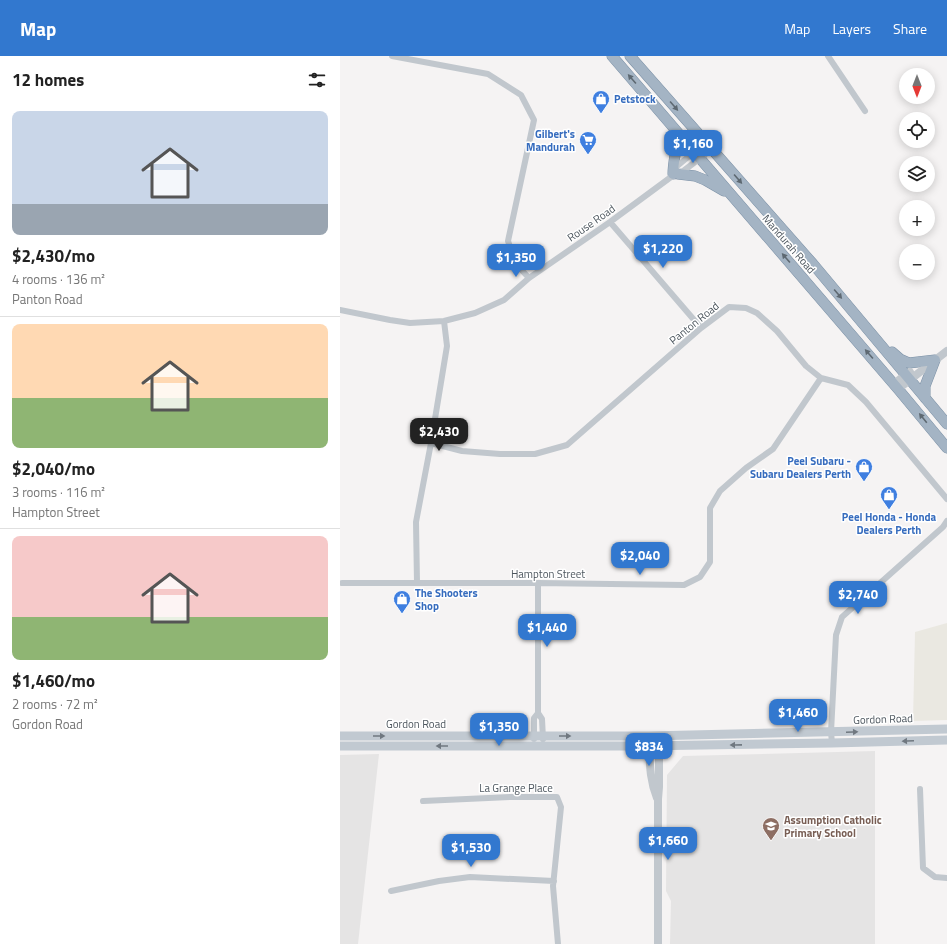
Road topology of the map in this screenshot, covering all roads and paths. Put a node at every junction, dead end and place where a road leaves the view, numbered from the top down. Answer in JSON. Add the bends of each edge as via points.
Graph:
{"nodes":[{"id":1,"x":392,"y":56,"type":"edge"},
{"id":2,"x":612,"y":56,"type":"edge"},
{"id":3,"x":630,"y":56,"type":"edge"},
{"id":4,"x":828,"y":56,"type":"edge"},
{"id":5,"x":865,"y":111,"type":"dead end"},
{"id":6,"x":677,"y":132,"type":"junction"},
{"id":7,"x":709,"y":146,"type":"junction"},
{"id":8,"x":697,"y":155,"type":"junction"},
{"id":9,"x":674,"y":175,"type":"junction"},
{"id":10,"x":731,"y":195,"type":"junction"},
{"id":11,"x":610,"y":222,"type":"junction"},
{"id":12,"x":529,"y":278,"type":"junction"},
{"id":13,"x":340,"y":310,"type":"edge"},
{"id":14,"x":444,"y":321,"type":"junction"},
{"id":15,"x":701,"y":328,"type":"junction"},
{"id":16,"x":874,"y":338,"type":"junction"},
{"id":17,"x":947,"y":351,"type":"edge"},
{"id":18,"x":935,"y":360,"type":"junction"},
{"id":19,"x":907,"y":377,"type":"junction"},
{"id":20,"x":821,"y":378,"type":"junction"},
{"id":21,"x":896,"y":386,"type":"junction"},
{"id":22,"x":925,"y":398,"type":"junction"},
{"id":23,"x":947,"y":424,"type":"edge"},
{"id":24,"x":431,"y":443,"type":"junction"},
{"id":25,"x":947,"y":448,"type":"edge"},
{"id":26,"x":947,"y":499,"type":"edge"},
{"id":27,"x":947,"y":521,"type":"edge"},
{"id":28,"x":342,"y":583,"type":"dead end"},
{"id":29,"x":417,"y":583,"type":"junction"},
{"id":30,"x":538,"y":583,"type":"junction"},
{"id":31,"x":947,"y":729,"type":"edge"},
{"id":32,"x":831,"y":732,"type":"junction"},
{"id":33,"x":340,"y":736,"type":"edge"},
{"id":34,"x":538,"y":736,"type":"junction"},
{"id":35,"x":649,"y":736,"type":"junction"},
{"id":36,"x":659,"y":736,"type":"junction"},
{"id":37,"x":947,"y":740,"type":"edge"},
{"id":38,"x":832,"y":743,"type":"junction"},
{"id":39,"x":340,"y":746,"type":"edge"},
{"id":40,"x":538,"y":746,"type":"junction"},
{"id":41,"x":649,"y":746,"type":"junction"},
{"id":42,"x":659,"y":746,"type":"junction"},
{"id":43,"x":920,"y":789,"type":"dead end"},
{"id":44,"x":658,"y":799,"type":"junction"},
{"id":45,"x":423,"y":801,"type":"dead end"},
{"id":46,"x":947,"y":878,"type":"edge"},
{"id":47,"x":554,"y":881,"type":"junction"},
{"id":48,"x":391,"y":891,"type":"dead end"},
{"id":49,"x":658,"y":924,"type":"junction"},
{"id":50,"x":558,"y":944,"type":"edge"},
{"id":51,"x":652,"y":944,"type":"edge"},
{"id":52,"x":658,"y":944,"type":"edge"}],
"edges":[{"from":1,"to":12,"type":"street","via":[[488,74],[521,95],[534,120],[508,241],[516,264]]},
{"from":6,"to":2,"type":"highway","name":"Mandurah Road","one_way":true},
{"from":3,"to":7,"type":"highway","name":"Mandurah Road","one_way":true},
{"from":4,"to":5,"type":"street"},
{"from":6,"to":8,"type":"highway","name":"Mandurah Road"},
{"from":6,"to":9,"type":"highway"},
{"from":7,"to":8,"type":"street","name":"Rouse Road"},
{"from":7,"to":8,"type":"street","name":"Rouse Road"},
{"from":7,"to":16,"type":"highway","name":"Mandurah Road","one_way":true},
{"from":8,"to":9,"type":"street","name":"Rouse Road","via":[[682,172]]},
{"from":8,"to":9,"type":"street","name":"Rouse Road","via":[[676,168]]},
{"from":8,"to":10,"type":"highway","name":"Mandurah Road"},
{"from":9,"to":10,"type":"highway","via":[[695,176]]},
{"from":9,"to":11,"type":"street","name":"Rouse Road"},
{"from":21,"to":10,"type":"highway","name":"Mandurah Road","one_way":true},
{"from":11,"to":12,"type":"street","name":"Rouse Road"},
{"from":11,"to":15,"type":"street"},
{"from":12,"to":14,"type":"street","name":"Rouse Road","via":[[504,300],[476,313]]},
{"from":13,"to":14,"type":"street","name":"Rouse Road","via":[[390,320]]},
{"from":14,"to":24,"type":"street","via":[[447,346]]},
{"from":15,"to":20,"type":"street","name":"Panton Road","via":[[729,307],[746,308],[757,313],[777,331],[806,366]]},
{"from":15,"to":24,"type":"street","name":"Panton Road","via":[[567,445],[535,454],[500,454],[462,450]]},
{"from":16,"to":18,"type":"highway","via":[[909,363]]},
{"from":16,"to":19,"type":"highway","name":"Mandurah Road"},
{"from":17,"to":18,"type":"street"},
{"from":18,"to":19,"type":"street"},
{"from":18,"to":22,"type":"highway","via":[[925,386]]},
{"from":19,"to":21,"type":"street"},
{"from":19,"to":22,"type":"highway","name":"Mandurah Road"},
{"from":20,"to":26,"type":"street","name":"Panton Road","via":[[848,385],[866,402]]},
{"from":20,"to":30,"type":"street","name":"Hampton Street","via":[[773,449],[720,491],[710,508],[710,562],[700,577],[684,585]]},
{"from":25,"to":21,"type":"highway","name":"Mandurah Road","one_way":true},
{"from":22,"to":23,"type":"highway","name":"Mandurah Road"},
{"from":24,"to":29,"type":"street","via":[[416,522]]},
{"from":27,"to":32,"type":"street","via":[[842,617],[836,635]]},
{"from":28,"to":29,"type":"street","name":"Hampton Street"},
{"from":29,"to":30,"type":"street","name":"Hampton Street"},
{"from":30,"to":34,"type":"street","via":[[538,713],[534,718]]},
{"from":32,"to":31,"type":"main road","name":"Gordon Road","one_way":true},
{"from":32,"to":36,"type":"main road","name":"Gordon Road"},
{"from":32,"to":38,"type":"street"},
{"from":33,"to":34,"type":"main road","name":"Gordon Road","one_way":true},
{"from":34,"to":35,"type":"main road","name":"Gordon Road","one_way":true},
{"from":34,"to":40,"type":"street"},
{"from":35,"to":36,"type":"main road","name":"Gordon Road"},
{"from":35,"to":41,"type":"street"},
{"from":36,"to":42,"type":"street"},
{"from":37,"to":38,"type":"main road","name":"Gordon Road","one_way":true},
{"from":38,"to":42,"type":"main road","name":"Gordon Road","one_way":true},
{"from":40,"to":39,"type":"main road","name":"Gordon Road","one_way":true},
{"from":40,"to":41,"type":"main road","name":"Gordon Road"},
{"from":41,"to":42,"type":"main road","name":"Gordon Road"},
{"from":41,"to":44,"type":"street","via":[[650,770]]},
{"from":42,"to":44,"type":"street"},
{"from":43,"to":46,"type":"street","via":[[923,868],[935,877]]},
{"from":44,"to":49,"type":"street"},
{"from":45,"to":47,"type":"street","name":"La Grange Place","via":[[557,797],[561,807]]},
{"from":47,"to":48,"type":"street","via":[[470,877]]},
{"from":47,"to":50,"type":"street","name":"La Grange Place"},
{"from":49,"to":51,"type":"street"},
{"from":49,"to":52,"type":"street"}]}
